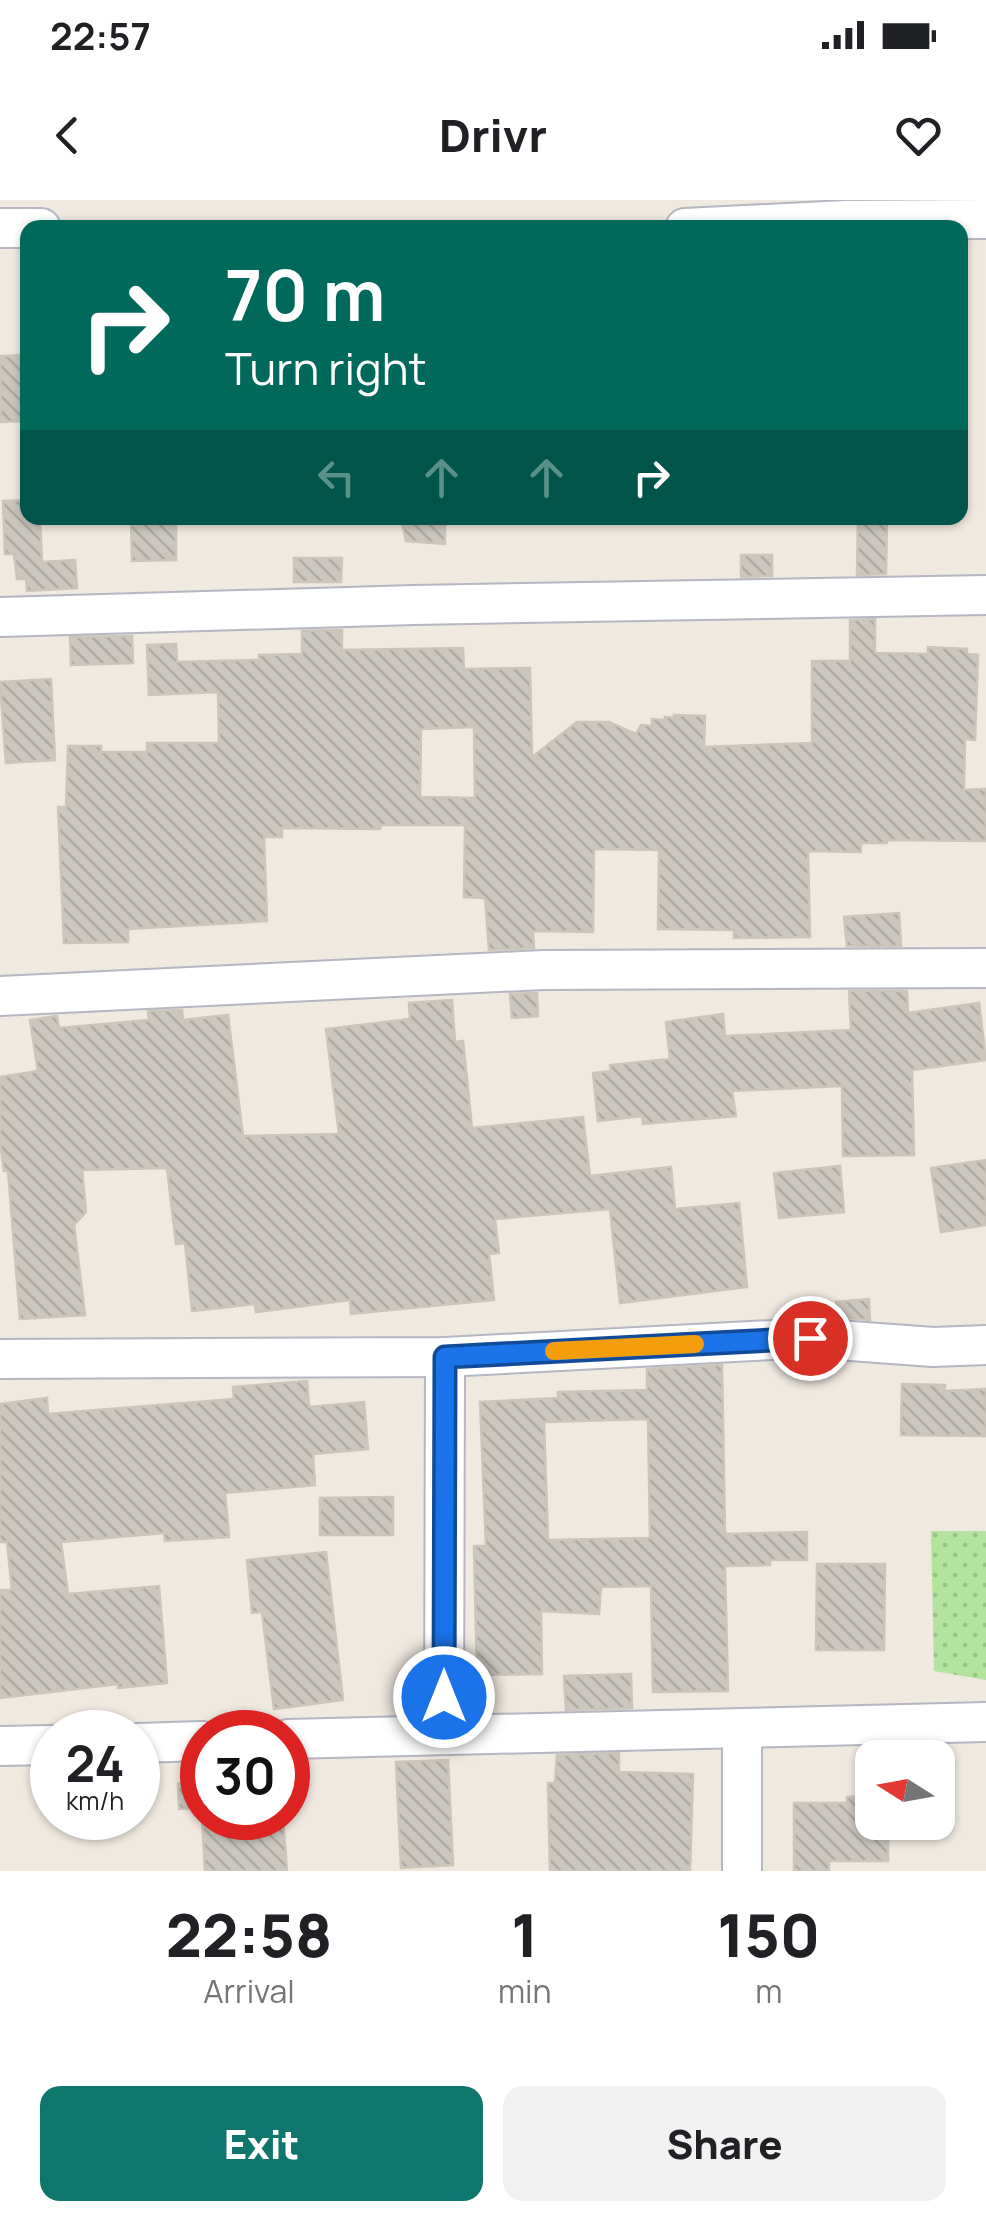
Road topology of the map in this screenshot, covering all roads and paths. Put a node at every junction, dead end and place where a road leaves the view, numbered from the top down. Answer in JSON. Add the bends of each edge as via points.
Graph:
{"nodes":[{"id":1,"x":986,"y":219,"type":"edge"},
{"id":2,"x":846,"y":220,"type":"edge"},
{"id":3,"x":986,"y":595,"type":"edge"},
{"id":4,"x":0,"y":617,"type":"edge"},
{"id":5,"x":986,"y":968,"type":"edge"},
{"id":6,"x":0,"y":996,"type":"edge"},
{"id":7,"x":986,"y":1345,"type":"edge"},
{"id":8,"x":445,"y":1357,"type":"junction"},
{"id":9,"x":0,"y":1359,"type":"edge"},
{"id":10,"x":986,"y":1722,"type":"edge"},
{"id":11,"x":742,"y":1728,"type":"junction"},
{"id":12,"x":444,"y":1735,"type":"junction"},
{"id":13,"x":310,"y":1738,"type":"edge"},
{"id":14,"x":30,"y":1745,"type":"edge"},
{"id":15,"x":0,"y":1746,"type":"edge"},
{"id":16,"x":742,"y":1871,"type":"edge"}],
"edges":[{"from":1,"to":2,"type":"street"},
{"from":3,"to":4,"type":"street"},
{"from":5,"to":6,"type":"street","via":[[543,970]]},
{"from":7,"to":8,"type":"street","via":[[810,1338]]},
{"from":8,"to":9,"type":"street"},
{"from":8,"to":12,"type":"street"},
{"from":10,"to":11,"type":"street"},
{"from":11,"to":12,"type":"street"},
{"from":11,"to":16,"type":"street"},
{"from":12,"to":13,"type":"street"},
{"from":14,"to":15,"type":"street"}]}
